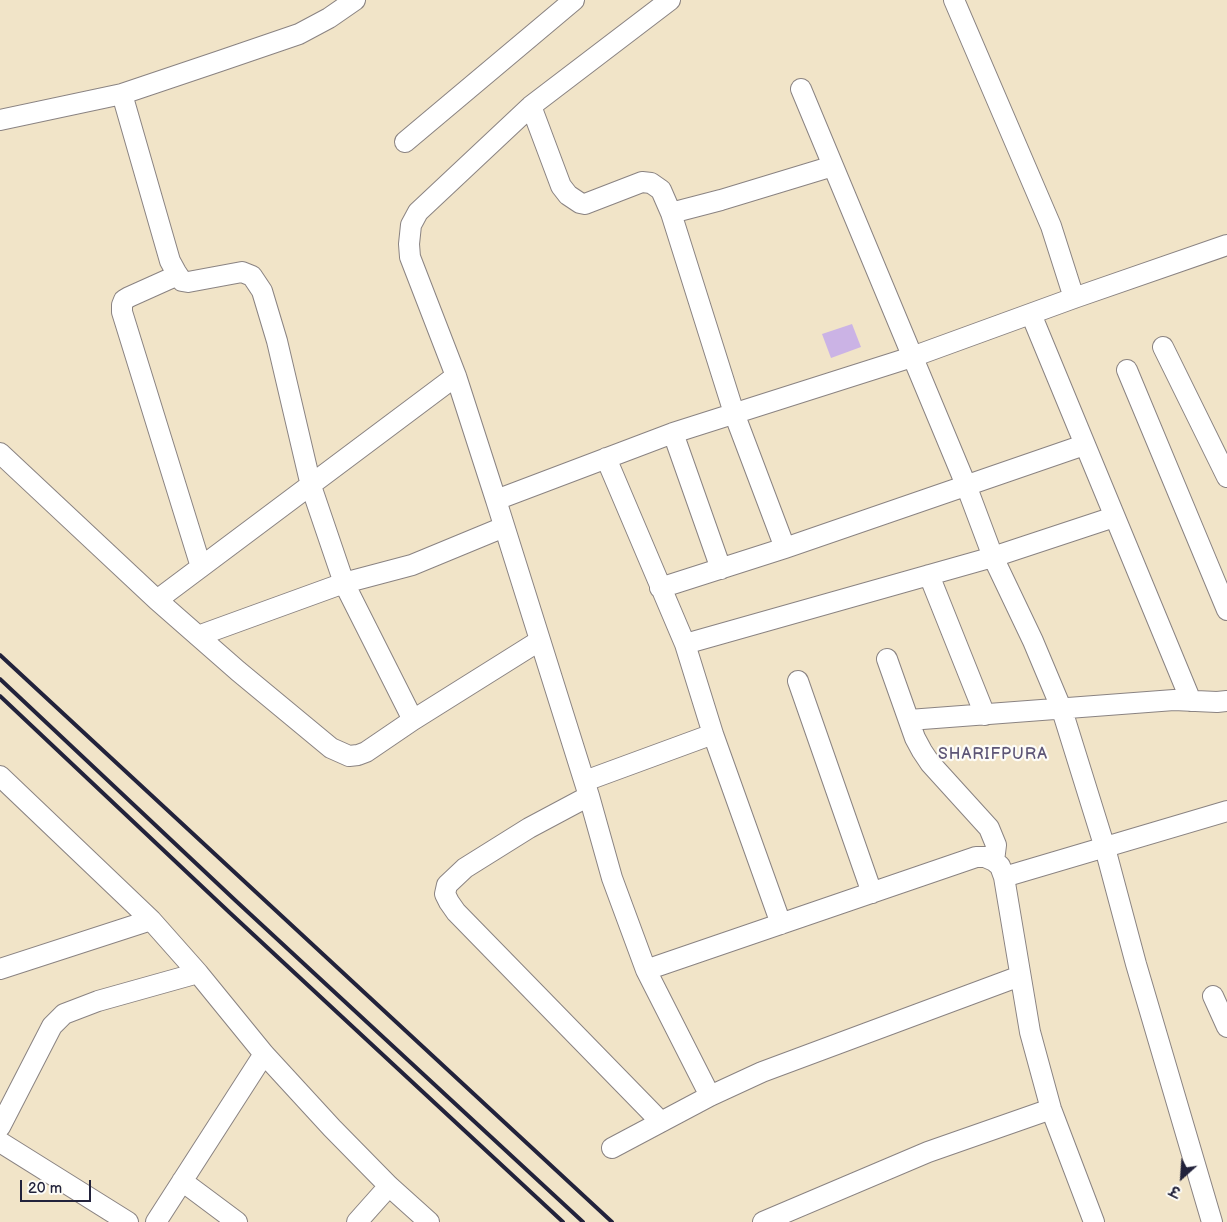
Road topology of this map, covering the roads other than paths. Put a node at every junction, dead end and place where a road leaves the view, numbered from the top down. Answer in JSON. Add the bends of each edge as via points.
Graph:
{"nodes":[{"id":1,"x":355,"y":0,"type":"edge"},
{"id":2,"x":574,"y":0,"type":"edge"},
{"id":3,"x":670,"y":0,"type":"edge"},
{"id":4,"x":956,"y":1,"type":"edge"},
{"id":5,"x":801,"y":89,"type":"dead end"},
{"id":6,"x":122,"y":94,"type":"junction"},
{"id":7,"x":531,"y":106,"type":"junction"},
{"id":8,"x":0,"y":120,"type":"edge"},
{"id":9,"x":405,"y":142,"type":"dead end"},
{"id":10,"x":833,"y":166,"type":"junction"},
{"id":11,"x":671,"y":213,"type":"junction"},
{"id":12,"x":1227,"y":245,"type":"edge"},
{"id":13,"x":178,"y":275,"type":"junction"},
{"id":14,"x":1074,"y":298,"type":"junction"},
{"id":15,"x":1031,"y":314,"type":"junction"},
{"id":16,"x":1163,"y":347,"type":"dead end"},
{"id":17,"x":912,"y":357,"type":"junction"},
{"id":18,"x":1127,"y":370,"type":"dead end"},
{"id":19,"x":456,"y":376,"type":"junction"},
{"id":20,"x":734,"y":413,"type":"junction"},
{"id":21,"x":673,"y":433,"type":"junction"},
{"id":22,"x":1084,"y":445,"type":"junction"},
{"id":23,"x":0,"y":453,"type":"edge"},
{"id":24,"x":606,"y":458,"type":"junction"},
{"id":25,"x":1227,"y":478,"type":"edge"},
{"id":26,"x":966,"y":485,"type":"junction"},
{"id":27,"x":311,"y":486,"type":"junction"},
{"id":28,"x":496,"y":500,"type":"junction"},
{"id":29,"x":1114,"y":517,"type":"junction"},
{"id":30,"x":504,"y":527,"type":"junction"},
{"id":31,"x":786,"y":548,"type":"junction"},
{"id":32,"x":993,"y":557,"type":"junction"},
{"id":33,"x":202,"y":567,"type":"junction"},
{"id":34,"x":721,"y":568,"type":"junction"},
{"id":35,"x":929,"y":575,"type":"junction"},
{"id":36,"x":344,"y":583,"type":"junction"},
{"id":37,"x":660,"y":588,"type":"junction"},
{"id":38,"x":157,"y":600,"type":"junction"},
{"id":39,"x":1227,"y":610,"type":"edge"},
{"id":40,"x":198,"y":636,"type":"junction"},
{"id":41,"x":539,"y":640,"type":"junction"},
{"id":42,"x":685,"y":644,"type":"junction"},
{"id":43,"x":887,"y":659,"type":"dead end"},
{"id":44,"x":798,"y":680,"type":"dead end"},
{"id":45,"x":1191,"y":701,"type":"junction"},
{"id":46,"x":1227,"y":701,"type":"edge"},
{"id":47,"x":1062,"y":710,"type":"junction"},
{"id":48,"x":985,"y":715,"type":"junction"},
{"id":49,"x":413,"y":720,"type":"junction"},
{"id":50,"x":909,"y":720,"type":"junction"},
{"id":51,"x":713,"y":734,"type":"junction"},
{"id":52,"x":0,"y":776,"type":"edge"},
{"id":53,"x":587,"y":788,"type":"junction"},
{"id":54,"x":1227,"y":811,"type":"edge"},
{"id":55,"x":1105,"y":848,"type":"junction"},
{"id":56,"x":999,"y":869,"type":"junction"},
{"id":57,"x":872,"y":893,"type":"junction"},
{"id":58,"x":151,"y":920,"type":"junction"},
{"id":59,"x":781,"y":924,"type":"junction"},
{"id":60,"x":0,"y":969,"type":"edge"},
{"id":61,"x":646,"y":970,"type":"junction"},
{"id":62,"x":198,"y":973,"type":"junction"},
{"id":63,"x":1020,"y":976,"type":"junction"},
{"id":64,"x":1213,"y":996,"type":"dead end"},
{"id":65,"x":1227,"y":1027,"type":"edge"},
{"id":66,"x":264,"y":1054,"type":"junction"},
{"id":67,"x":710,"y":1096,"type":"junction"},
{"id":68,"x":1052,"y":1109,"type":"junction"},
{"id":69,"x":661,"y":1122,"type":"junction"},
{"id":70,"x":0,"y":1127,"type":"edge"},
{"id":71,"x":0,"y":1142,"type":"edge"},
{"id":72,"x":612,"y":1148,"type":"dead end"},
{"id":73,"x":182,"y":1181,"type":"junction"},
{"id":74,"x":389,"y":1186,"type":"junction"},
{"id":75,"x":1089,"y":1221,"type":"edge"},
{"id":76,"x":128,"y":1222,"type":"edge"},
{"id":77,"x":156,"y":1222,"type":"edge"},
{"id":78,"x":237,"y":1222,"type":"edge"},
{"id":79,"x":357,"y":1222,"type":"edge"},
{"id":80,"x":429,"y":1222,"type":"edge"},
{"id":81,"x":763,"y":1222,"type":"edge"},
{"id":82,"x":1212,"y":1222,"type":"edge"}],
"edges":[{"from":1,"to":6,"type":"street","via":[[299,34]]},
{"from":2,"to":9,"type":"street"},
{"from":3,"to":7,"type":"street"},
{"from":4,"to":14,"type":"street","via":[[1051,226]]},
{"from":5,"to":10,"type":"street"},
{"from":6,"to":8,"type":"street"},
{"from":6,"to":13,"type":"street","via":[[170,260]]},
{"from":7,"to":11,"type":"street","via":[[562,186],[574,200],[585,204],[642,182],[651,183],[662,190]]},
{"from":7,"to":19,"type":"street","via":[[418,212],[411,226],[410,257]]},
{"from":10,"to":11,"type":"street"},
{"from":10,"to":17,"type":"street"},
{"from":11,"to":20,"type":"street"},
{"from":12,"to":14,"type":"street"},
{"from":13,"to":27,"type":"street","via":[[182,281],[188,282],[242,272],[252,276],[257,283],[277,341]]},
{"from":13,"to":33,"type":"street","via":[[124,300],[122,312]]},
{"from":14,"to":15,"type":"street"},
{"from":15,"to":17,"type":"street"},
{"from":15,"to":22,"type":"street"},
{"from":16,"to":25,"type":"street"},
{"from":17,"to":20,"type":"street"},
{"from":17,"to":26,"type":"street"},
{"from":18,"to":39,"type":"street"},
{"from":19,"to":27,"type":"street"},
{"from":19,"to":28,"type":"street"},
{"from":20,"to":21,"type":"street"},
{"from":20,"to":31,"type":"street"},
{"from":21,"to":24,"type":"street"},
{"from":21,"to":34,"type":"street"},
{"from":22,"to":26,"type":"street"},
{"from":22,"to":29,"type":"street"},
{"from":23,"to":38,"type":"street"},
{"from":24,"to":28,"type":"street"},
{"from":24,"to":37,"type":"street"},
{"from":26,"to":31,"type":"street"},
{"from":26,"to":32,"type":"street"},
{"from":27,"to":33,"type":"street"},
{"from":27,"to":36,"type":"street"},
{"from":28,"to":30,"type":"street"},
{"from":29,"to":32,"type":"street"},
{"from":29,"to":45,"type":"street"},
{"from":30,"to":36,"type":"street","via":[[412,565]]},
{"from":30,"to":41,"type":"street"},
{"from":31,"to":34,"type":"street"},
{"from":32,"to":35,"type":"street"},
{"from":32,"to":47,"type":"street"},
{"from":33,"to":38,"type":"street"},
{"from":34,"to":37,"type":"street"},
{"from":35,"to":42,"type":"street"},
{"from":35,"to":48,"type":"street"},
{"from":36,"to":40,"type":"street"},
{"from":36,"to":49,"type":"street"},
{"from":37,"to":42,"type":"street"},
{"from":38,"to":40,"type":"street"},
{"from":40,"to":49,"type":"street","via":[[331,748],[349,756],[366,752]]},
{"from":41,"to":49,"type":"street"},
{"from":41,"to":53,"type":"street"},
{"from":42,"to":51,"type":"street"},
{"from":43,"to":50,"type":"street"},
{"from":44,"to":57,"type":"street"},
{"from":45,"to":46,"type":"street"},
{"from":45,"to":47,"type":"street"},
{"from":47,"to":48,"type":"street"},
{"from":47,"to":55,"type":"street"},
{"from":48,"to":50,"type":"street"},
{"from":50,"to":56,"type":"street","via":[[930,763],[989,828],[996,845]]},
{"from":51,"to":53,"type":"street"},
{"from":51,"to":59,"type":"street"},
{"from":52,"to":58,"type":"street"},
{"from":53,"to":61,"type":"street","via":[[612,878]]},
{"from":53,"to":69,"type":"street","via":[[465,868],[447,885],[446,894],[456,912]]},
{"from":54,"to":55,"type":"street"},
{"from":55,"to":56,"type":"street"},
{"from":55,"to":82,"type":"street"},
{"from":56,"to":57,"type":"street","via":[[985,856],[976,856]]},
{"from":56,"to":63,"type":"street"},
{"from":57,"to":59,"type":"street"},
{"from":58,"to":60,"type":"street"},
{"from":58,"to":62,"type":"street"},
{"from":59,"to":61,"type":"street"},
{"from":61,"to":67,"type":"street"},
{"from":62,"to":66,"type":"street"},
{"from":62,"to":70,"type":"street","via":[[64,1014],[52,1026]]},
{"from":63,"to":67,"type":"street","via":[[762,1072]]},
{"from":63,"to":68,"type":"street","via":[[1030,1032]]},
{"from":64,"to":65,"type":"street"},
{"from":66,"to":73,"type":"street"},
{"from":66,"to":74,"type":"street"},
{"from":67,"to":69,"type":"street"},
{"from":68,"to":75,"type":"street"},
{"from":68,"to":81,"type":"street","via":[[928,1152]]},
{"from":69,"to":72,"type":"street"},
{"from":71,"to":76,"type":"street"},
{"from":73,"to":77,"type":"street"},
{"from":73,"to":78,"type":"street"},
{"from":74,"to":79,"type":"street"},
{"from":74,"to":80,"type":"street"}]}
